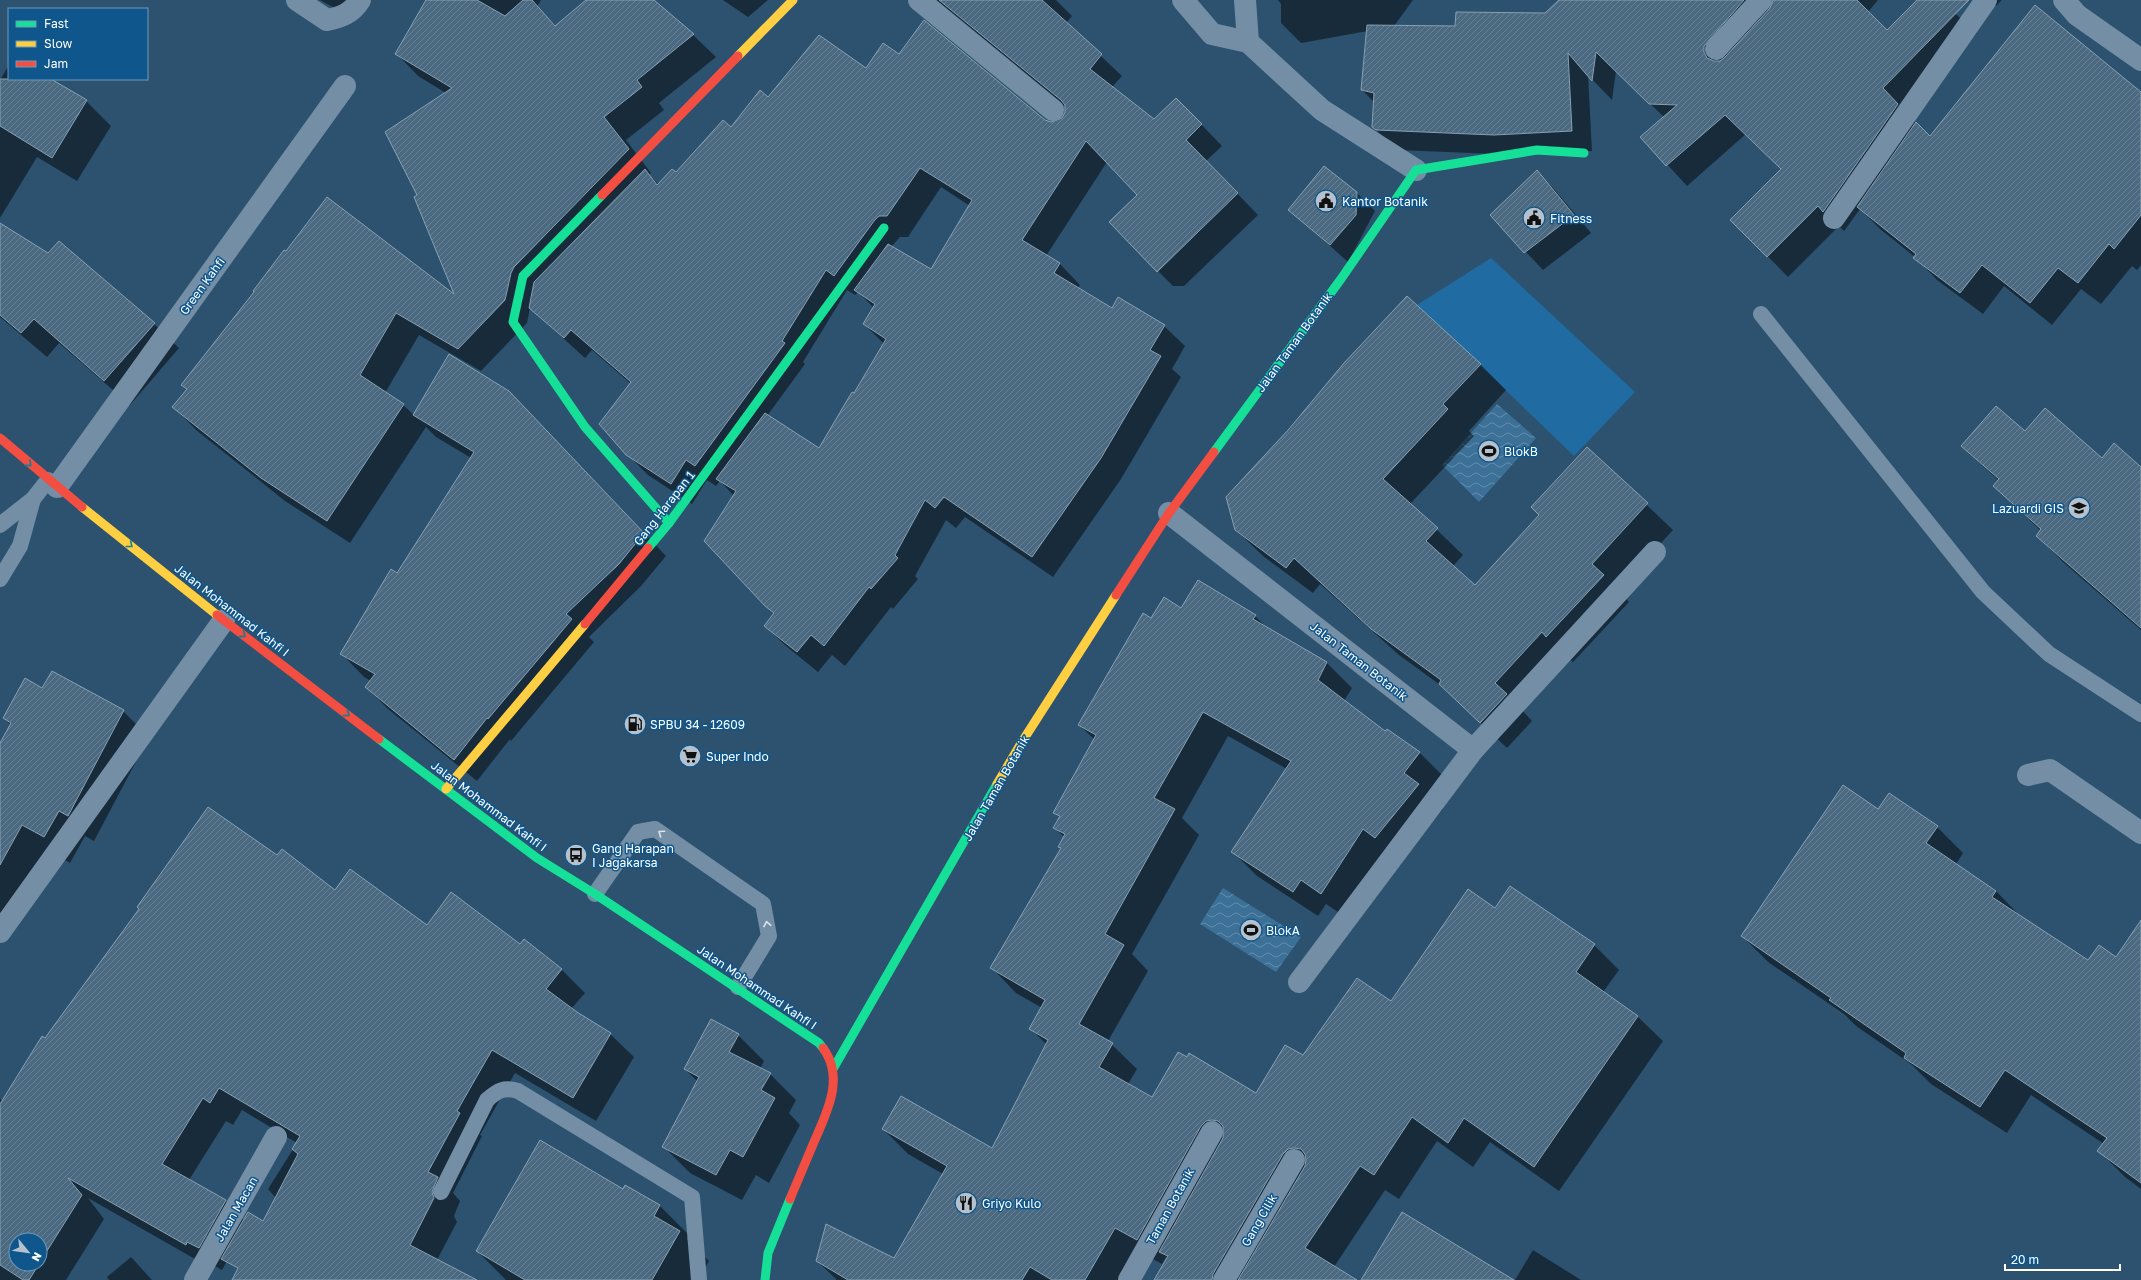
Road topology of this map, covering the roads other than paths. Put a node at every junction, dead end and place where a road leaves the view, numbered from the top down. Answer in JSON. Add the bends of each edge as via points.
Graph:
{"nodes":[{"id":1,"x":297,"y":0,"type":"edge"},
{"id":2,"x":360,"y":0,"type":"edge"},
{"id":3,"x":793,"y":0,"type":"edge"},
{"id":4,"x":919,"y":0,"type":"edge"},
{"id":5,"x":1183,"y":0,"type":"edge"},
{"id":6,"x":1245,"y":0,"type":"edge"},
{"id":7,"x":1761,"y":0,"type":"edge"},
{"id":8,"x":1986,"y":0,"type":"edge"},
{"id":9,"x":2064,"y":0,"type":"edge"},
{"id":10,"x":1248,"y":42,"type":"junction"},
{"id":11,"x":1716,"y":49,"type":"dead end"},
{"id":12,"x":2141,"y":60,"type":"edge"},
{"id":13,"x":346,"y":86,"type":"dead end"},
{"id":14,"x":1053,"y":110,"type":"dead end"},
{"id":15,"x":1584,"y":153,"type":"dead end"},
{"id":16,"x":1416,"y":170,"type":"junction"},
{"id":17,"x":1834,"y":218,"type":"dead end"},
{"id":18,"x":884,"y":228,"type":"dead end"},
{"id":19,"x":1761,"y":314,"type":"dead end"},
{"id":20,"x":0,"y":438,"type":"edge"},
{"id":21,"x":52,"y":483,"type":"junction"},
{"id":22,"x":33,"y":499,"type":"junction"},
{"id":23,"x":1169,"y":513,"type":"junction"},
{"id":24,"x":669,"y":523,"type":"junction"},
{"id":25,"x":0,"y":524,"type":"edge"},
{"id":26,"x":1655,"y":552,"type":"dead end"},
{"id":27,"x":1,"y":575,"type":"edge"},
{"id":28,"x":224,"y":620,"type":"junction"},
{"id":29,"x":2141,"y":714,"type":"edge"},
{"id":30,"x":1473,"y":750,"type":"junction"},
{"id":31,"x":2028,"y":775,"type":"dead end"},
{"id":32,"x":446,"y":789,"type":"junction"},
{"id":33,"x":2141,"y":833,"type":"edge"},
{"id":34,"x":596,"y":894,"type":"junction"},
{"id":35,"x":0,"y":932,"type":"edge"},
{"id":36,"x":1299,"y":982,"type":"dead end"},
{"id":37,"x":738,"y":987,"type":"junction"},
{"id":38,"x":833,"y":1068,"type":"junction"},
{"id":39,"x":1212,"y":1132,"type":"dead end"},
{"id":40,"x":276,"y":1137,"type":"dead end"},
{"id":41,"x":1294,"y":1160,"type":"dead end"},
{"id":42,"x":441,"y":1192,"type":"dead end"},
{"id":43,"x":195,"y":1280,"type":"edge"},
{"id":44,"x":699,"y":1280,"type":"edge"},
{"id":45,"x":765,"y":1280,"type":"edge"},
{"id":46,"x":1129,"y":1280,"type":"edge"},
{"id":47,"x":1224,"y":1280,"type":"edge"}],
"edges":[{"from":1,"to":2,"type":"street","via":[[327,20],[343,17],[356,7]]},
{"from":3,"to":24,"type":"street","via":[[523,276],[513,322],[585,428]]},
{"from":4,"to":14,"type":"street"},
{"from":5,"to":10,"type":"street","via":[[1212,34]]},
{"from":6,"to":10,"type":"street"},
{"from":7,"to":11,"type":"street"},
{"from":8,"to":17,"type":"street"},
{"from":9,"to":12,"type":"street","via":[[2077,15]]},
{"from":10,"to":16,"type":"street","via":[[1322,110]]},
{"from":13,"to":21,"type":"street","name":"Green Kahfi"},
{"from":15,"to":16,"type":"street","via":[[1537,150]]},
{"from":16,"to":23,"type":"street","name":"Jalan Taman Botanik","via":[[1341,279]]},
{"from":18,"to":24,"type":"street","name":"Gang Harapan 1"},
{"from":19,"to":29,"type":"lane","via":[[1983,592],[2049,654]]},
{"from":20,"to":21,"type":"street","name":"Jalan Mohammad Kahfi I","one_way":true},
{"from":21,"to":22,"type":"lane"},
{"from":21,"to":28,"type":"street","name":"Jalan Mohammad Kahfi I","one_way":true},
{"from":22,"to":25,"type":"lane"},
{"from":22,"to":27,"type":"lane","via":[[20,546]]},
{"from":23,"to":30,"type":"street","name":"Jalan Taman Botanik"},
{"from":23,"to":38,"type":"street","name":"Jalan Taman Botanik","via":[[1020,745]]},
{"from":24,"to":32,"type":"street","name":"Gang Harapan 1"},
{"from":26,"to":30,"type":"street"},
{"from":28,"to":32,"type":"street","name":"Jalan Mohammad Kahfi I","one_way":true},
{"from":28,"to":35,"type":"street"},
{"from":30,"to":36,"type":"street"},
{"from":31,"to":33,"type":"street","via":[[2050,770]]},
{"from":32,"to":34,"type":"street","name":"Jalan Mohammad Kahfi I","via":[[537,858]]},
{"from":34,"to":37,"type":"street","name":"Jalan Mohammad Kahfi I"},
{"from":37,"to":34,"type":"lane","one_way":true,"via":[[769,936],[763,904],[655,829],[638,832]]},
{"from":37,"to":38,"type":"street","name":"Jalan Mohammad Kahfi I","via":[[819,1043],[828,1054]]},
{"from":38,"to":45,"type":"street","name":"Jalan Mohammad Kahfi I","via":[[834,1087],[829,1106],[768,1253]]},
{"from":39,"to":46,"type":"street","name":"Taman Botanik"},
{"from":40,"to":43,"type":"street","name":"Jalan Macan"},
{"from":41,"to":47,"type":"street","name":"Gang Cilik"},
{"from":42,"to":44,"type":"lane","via":[[487,1100],[497,1091],[507,1088],[518,1091],[692,1196]]}]}
